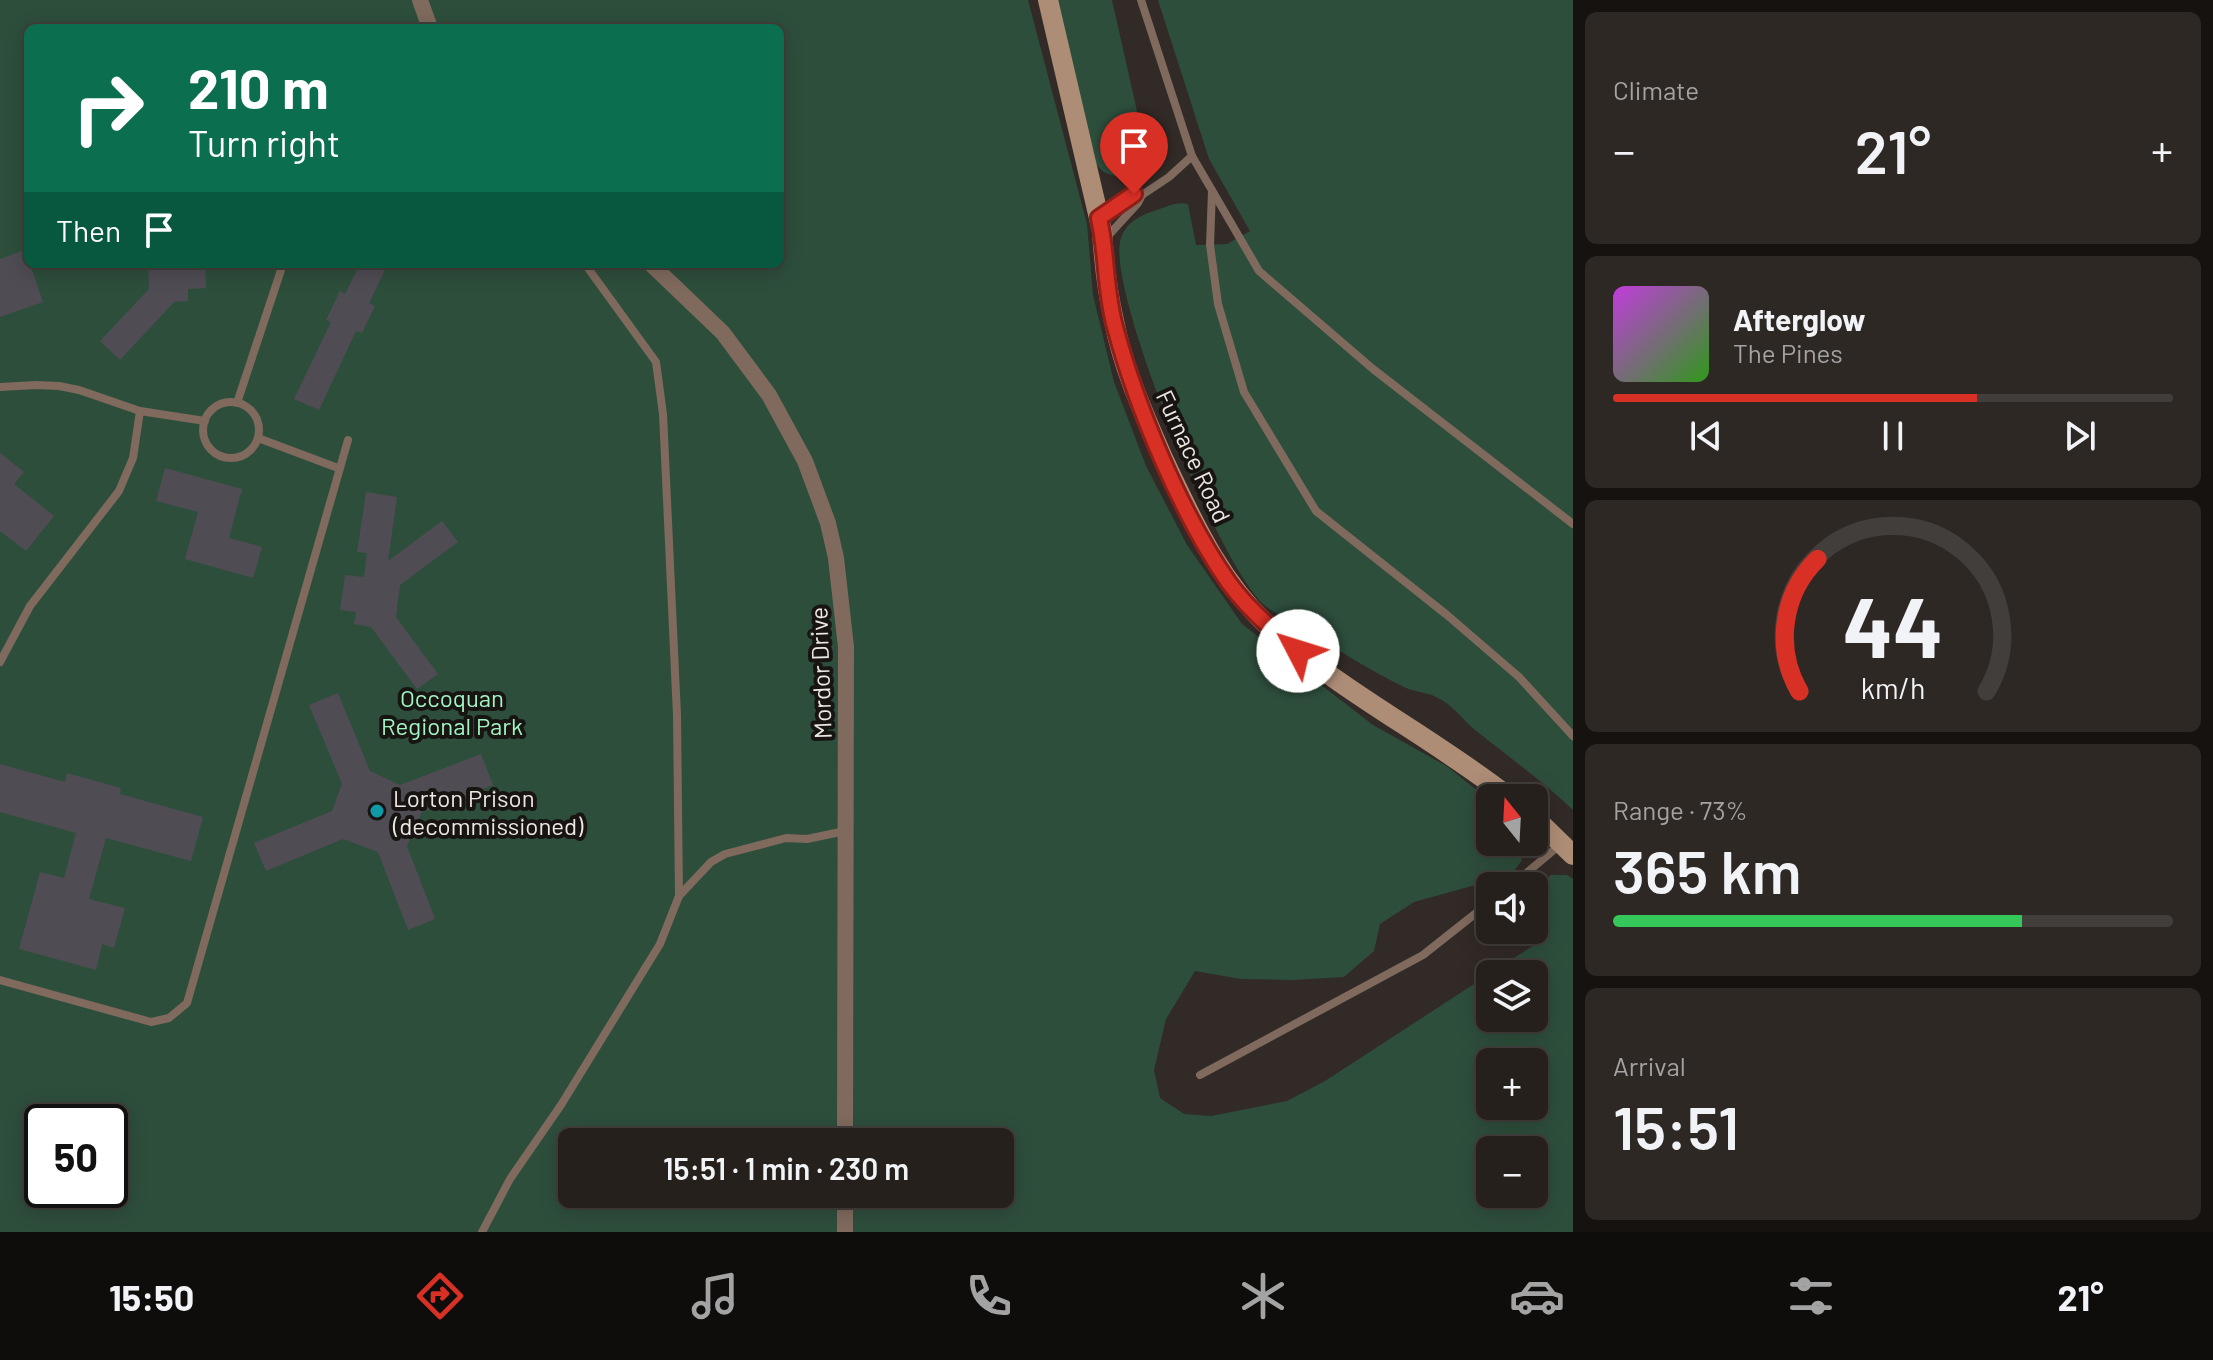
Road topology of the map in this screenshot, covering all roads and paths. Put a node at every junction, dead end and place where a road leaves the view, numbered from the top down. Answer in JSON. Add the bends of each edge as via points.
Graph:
{"nodes":[{"id":1,"x":420,"y":0,"type":"edge"},
{"id":2,"x":1048,"y":0,"type":"edge"},
{"id":3,"x":1141,"y":0,"type":"edge"},
{"id":4,"x":429,"y":24,"type":"edge"},
{"id":5,"x":1192,"y":156,"type":"junction"},
{"id":6,"x":1212,"y":190,"type":"junction"},
{"id":7,"x":1142,"y":195,"type":"junction"},
{"id":8,"x":1099,"y":218,"type":"junction"},
{"id":9,"x":1103,"y":241,"type":"junction"},
{"id":10,"x":282,"y":268,"type":"edge"},
{"id":11,"x":588,"y":268,"type":"edge"},
{"id":12,"x":655,"y":268,"type":"edge"},
{"id":13,"x":0,"y":387,"type":"edge"},
{"id":14,"x":237,"y":403,"type":"junction"},
{"id":15,"x":140,"y":411,"type":"junction"},
{"id":16,"x":205,"y":421,"type":"junction"},
{"id":17,"x":258,"y":438,"type":"junction"},
{"id":18,"x":348,"y":440,"type":"dead end"},
{"id":19,"x":338,"y":468,"type":"junction"},
{"id":20,"x":1573,"y":524,"type":"edge"},
{"id":21,"x":0,"y":662,"type":"edge"},
{"id":22,"x":1573,"y":736,"type":"edge"},
{"id":23,"x":1490,"y":784,"type":"edge"},
{"id":24,"x":846,"y":831,"type":"junction"},
{"id":25,"x":1548,"y":831,"type":"edge"},
{"id":26,"x":1568,"y":850,"type":"edge"},
{"id":27,"x":1533,"y":872,"type":"edge"},
{"id":28,"x":679,"y":896,"type":"junction"},
{"id":29,"x":1476,"y":913,"type":"edge"},
{"id":30,"x":0,"y":980,"type":"edge"},
{"id":31,"x":1200,"y":1075,"type":"dead end"},
{"id":32,"x":845,"y":1128,"type":"edge"},
{"id":33,"x":845,"y":1208,"type":"edge"},
{"id":34,"x":482,"y":1232,"type":"edge"},
{"id":35,"x":845,"y":1232,"type":"edge"}],
"edges":[{"from":1,"to":4,"type":"street"},
{"from":2,"to":8,"type":"main road","name":"Furnace Road"},
{"from":3,"to":5,"type":"lane"},
{"from":5,"to":6,"type":"lane"},
{"from":5,"to":7,"type":"lane"},
{"from":6,"to":20,"type":"lane","via":[[1259,271],[1373,369]]},
{"from":6,"to":22,"type":"lane","via":[[1210,245],[1218,304],[1244,392],[1316,511],[1519,677]]},
{"from":7,"to":8,"type":"lane","via":[[1134,194]]},
{"from":7,"to":9,"type":"lane"},
{"from":8,"to":9,"type":"main road","name":"Furnace Road"},
{"from":9,"to":23,"type":"main road","name":"Furnace Road","via":[[1114,324],[1129,375],[1182,500],[1230,584],[1276,633],[1321,668]]},
{"from":10,"to":14,"type":"lane"},
{"from":11,"to":28,"type":"lane","via":[[652,356],[659,374],[677,715]]},
{"from":12,"to":24,"type":"street","name":"Mordor Drive","via":[[745,361],[789,428],[817,492],[842,591]]},
{"from":13,"to":15,"type":"lane","via":[[59,386]]},
{"from":14,"to":16,"type":"lane","via":[[221,404]]},
{"from":14,"to":17,"type":"lane","via":[[252,412]]},
{"from":15,"to":16,"type":"lane"},
{"from":15,"to":21,"type":"lane","via":[[133,458],[119,491],[30,606]]},
{"from":16,"to":17,"type":"lane","via":[[208,447],[223,457],[248,453]]},
{"from":17,"to":19,"type":"lane"},
{"from":18,"to":19,"type":"lane"},
{"from":19,"to":30,"type":"lane","via":[[187,1003],[169,1018],[151,1022]]},
{"from":24,"to":28,"type":"lane","via":[[786,838],[725,854]]},
{"from":24,"to":32,"type":"street","name":"Mordor Drive"},
{"from":25,"to":26,"type":"main road"},
{"from":26,"to":27,"type":"lane"},
{"from":28,"to":34,"type":"lane","via":[[660,944],[510,1179]]},
{"from":29,"to":31,"type":"lane","via":[[1423,955]]},
{"from":33,"to":35,"type":"street"}]}
